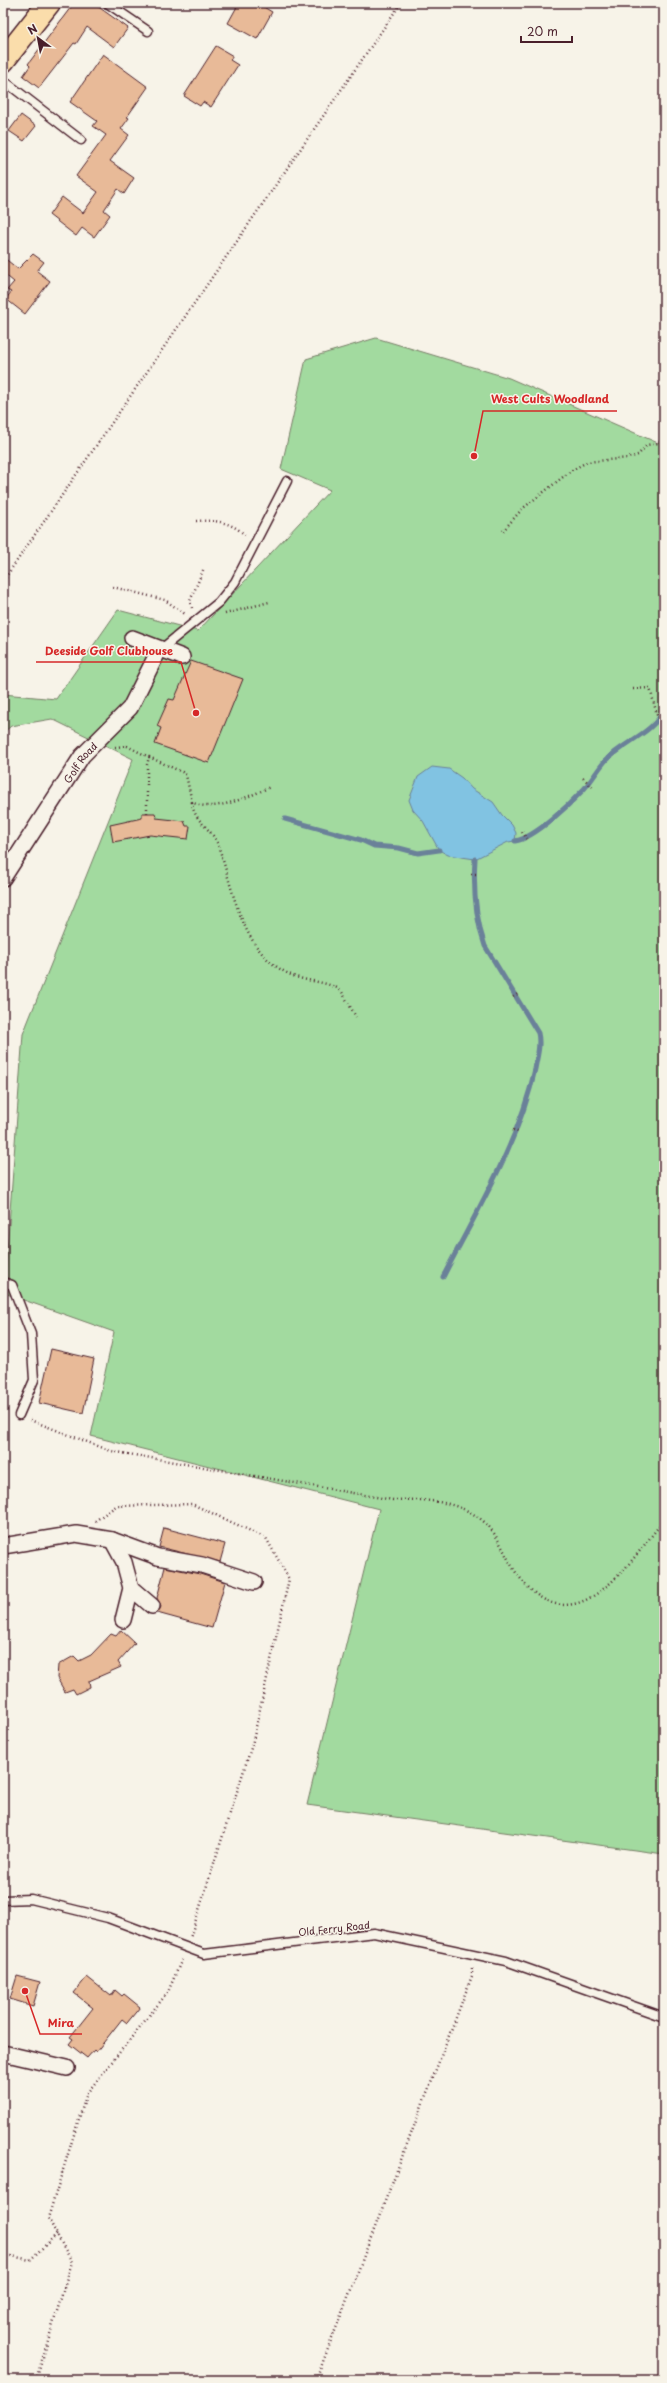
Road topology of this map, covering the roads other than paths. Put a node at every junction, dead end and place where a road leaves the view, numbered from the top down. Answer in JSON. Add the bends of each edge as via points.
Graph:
{"nodes":[{"id":1,"x":49,"y":3,"type":"edge"},
{"id":2,"x":107,"y":3,"type":"edge"},
{"id":3,"x":148,"y":31,"type":"dead end"},
{"id":4,"x":3,"y":61,"type":"edge"},
{"id":5,"x":3,"y":80,"type":"edge"},
{"id":6,"x":81,"y":140,"type":"dead end"},
{"id":7,"x":287,"y":481,"type":"dead end"},
{"id":8,"x":132,"y":638,"type":"dead end"},
{"id":9,"x":159,"y":650,"type":"junction"},
{"id":10,"x":182,"y":657,"type":"dead end"},
{"id":11,"x":3,"y":878,"type":"edge"},
{"id":12,"x":3,"y":1282,"type":"edge"},
{"id":13,"x":19,"y":1415,"type":"road end"},
{"id":14,"x":112,"y":1540,"type":"junction"},
{"id":15,"x":3,"y":1546,"type":"edge"},
{"id":16,"x":254,"y":1582,"type":"dead end"},
{"id":17,"x":131,"y":1588,"type":"junction"},
{"id":18,"x":152,"y":1606,"type":"dead end"},
{"id":19,"x":123,"y":1620,"type":"dead end"},
{"id":20,"x":3,"y":1900,"type":"edge"},
{"id":21,"x":664,"y":2017,"type":"edge"},
{"id":22,"x":3,"y":2053,"type":"edge"},
{"id":23,"x":67,"y":2068,"type":"dead end"}],
"edges":[{"from":1,"to":4,"type":"main road"},
{"from":2,"to":3,"type":"lane"},
{"from":5,"to":6,"type":"lane"},
{"from":7,"to":9,"type":"lane","via":[[235,582],[219,602]]},
{"from":8,"to":9,"type":"street"},
{"from":9,"to":10,"type":"street"},
{"from":9,"to":11,"type":"street","name":"Golf Road","via":[[130,708],[82,756]]},
{"from":12,"to":13,"type":"lane","via":[[12,1285],[31,1334],[34,1380]]},
{"from":14,"to":15,"type":"street","via":[[76,1534]]},
{"from":14,"to":16,"type":"street","via":[[158,1557],[202,1565]]},
{"from":14,"to":17,"type":"street","via":[[124,1562]]},
{"from":17,"to":18,"type":"street"},
{"from":17,"to":19,"type":"street"},
{"from":20,"to":21,"type":"lane","name":"Old Ferry Road","via":[[32,1899],[108,1918],[204,1954],[374,1933],[506,1961]]},
{"from":22,"to":23,"type":"street"}]}
